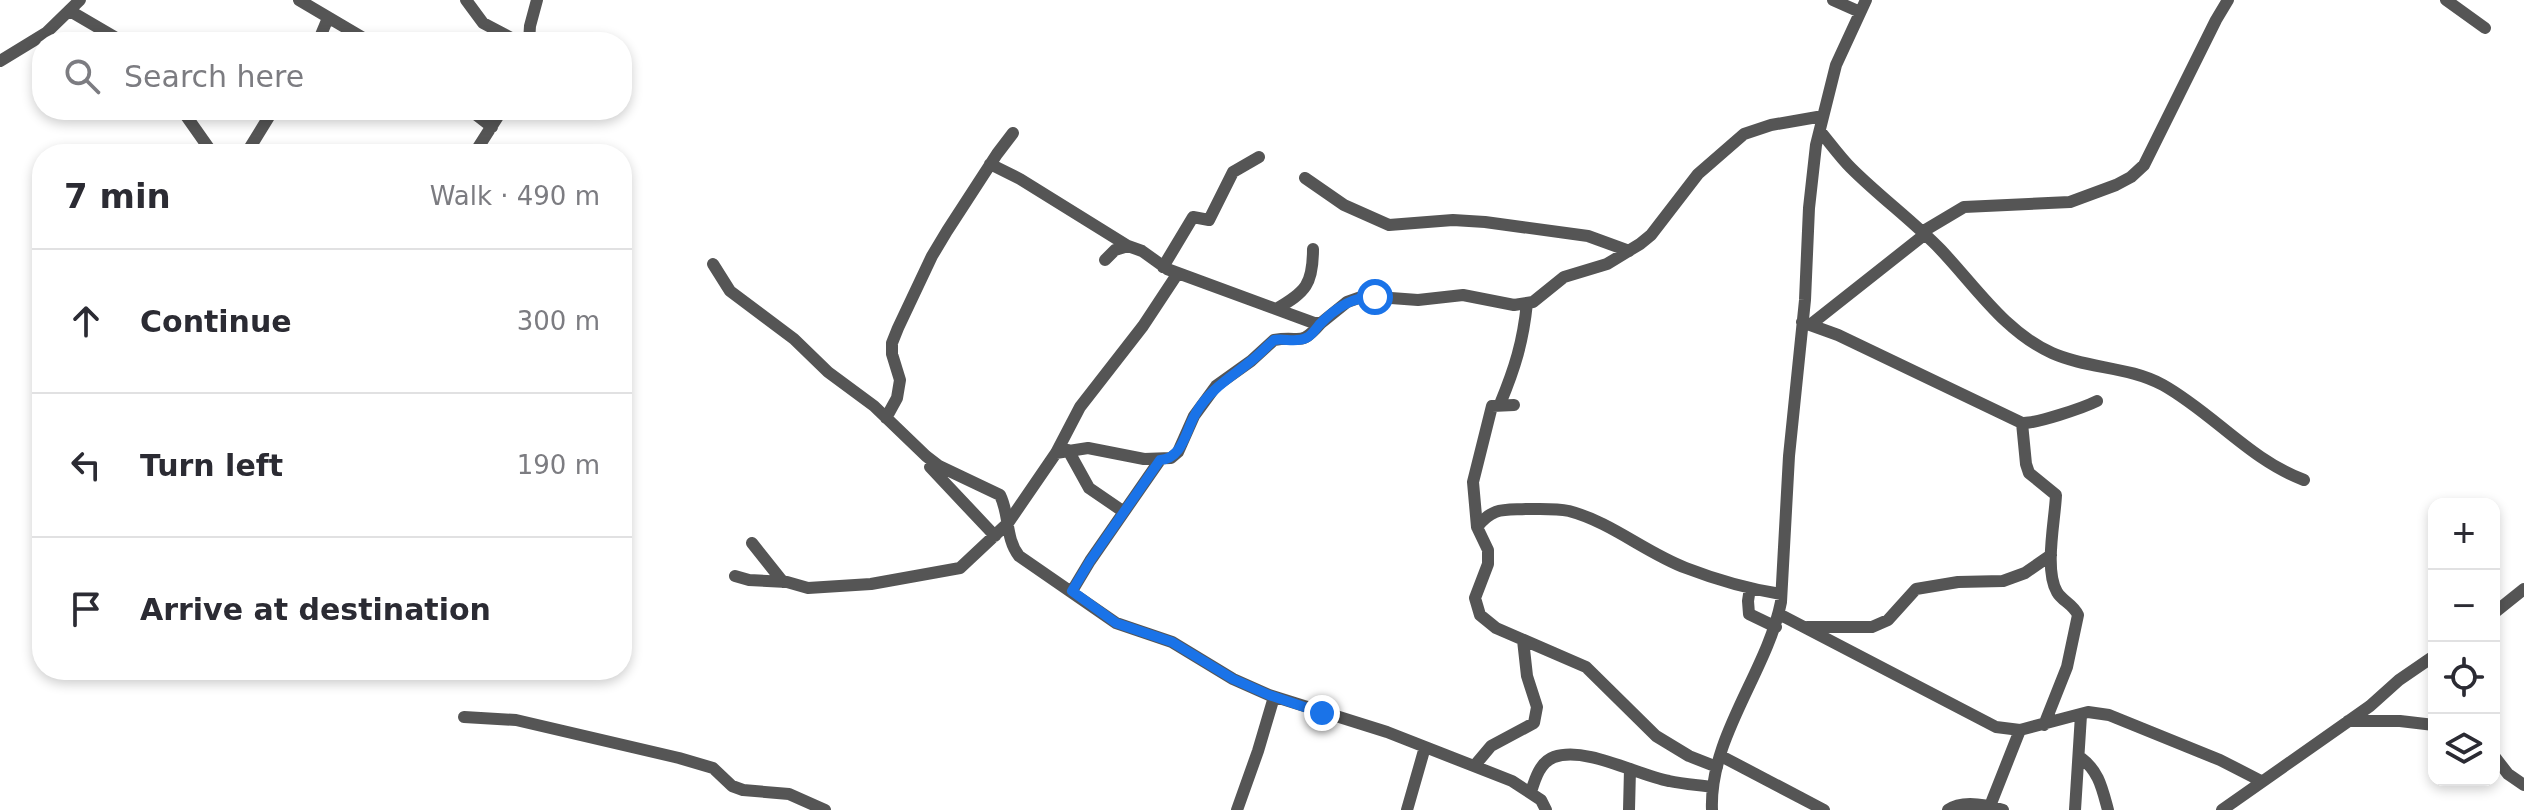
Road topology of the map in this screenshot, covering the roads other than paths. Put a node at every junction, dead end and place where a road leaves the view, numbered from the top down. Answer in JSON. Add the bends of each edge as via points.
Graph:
{"nodes":[{"id":1,"x":80,"y":0,"type":"edge"},
{"id":2,"x":299,"y":0,"type":"edge"},
{"id":3,"x":466,"y":0,"type":"edge"},
{"id":4,"x":537,"y":0,"type":"edge"},
{"id":5,"x":1833,"y":0,"type":"edge"},
{"id":6,"x":2228,"y":0,"type":"edge"},
{"id":7,"x":2446,"y":0,"type":"edge"},
{"id":8,"x":1863,"y":6,"type":"edge"},
{"id":9,"x":70,"y":11,"type":"junction"},
{"id":10,"x":328,"y":18,"type":"junction"},
{"id":11,"x":2485,"y":28,"type":"dead end"},
{"id":12,"x":47,"y":32,"type":"edge"},
{"id":13,"x":106,"y":32,"type":"edge"},
{"id":14,"x":322,"y":32,"type":"edge"},
{"id":15,"x":352,"y":32,"type":"edge"},
{"id":16,"x":500,"y":32,"type":"edge"},
{"id":17,"x":530,"y":32,"type":"edge"},
{"id":18,"x":32,"y":42,"type":"edge"},
{"id":19,"x":0,"y":61,"type":"edge"},
{"id":20,"x":1823,"y":116,"type":"junction"},
{"id":21,"x":189,"y":120,"type":"edge"},
{"id":22,"x":267,"y":120,"type":"edge"},
{"id":23,"x":483,"y":120,"type":"edge"},
{"id":24,"x":496,"y":120,"type":"edge"},
{"id":25,"x":492,"y":127,"type":"junction"},
{"id":26,"x":1820,"y":131,"type":"junction"},
{"id":27,"x":1013,"y":133,"type":"dead end"},
{"id":28,"x":206,"y":144,"type":"edge"},
{"id":29,"x":252,"y":144,"type":"edge"},
{"id":30,"x":481,"y":144,"type":"edge"},
{"id":31,"x":1259,"y":157,"type":"dead end"},
{"id":32,"x":990,"y":164,"type":"junction"},
{"id":33,"x":1305,"y":178,"type":"dead end"},
{"id":34,"x":1923,"y":234,"type":"junction"},
{"id":35,"x":1128,"y":246,"type":"junction"},
{"id":36,"x":1313,"y":249,"type":"dead end"},
{"id":37,"x":1629,"y":251,"type":"junction"},
{"id":38,"x":1105,"y":260,"type":"dead end"},
{"id":39,"x":713,"y":264,"type":"dead end"},
{"id":40,"x":1163,"y":267,"type":"junction"},
{"id":41,"x":1178,"y":273,"type":"junction"},
{"id":42,"x":1527,"y":303,"type":"junction"},
{"id":43,"x":1276,"y":309,"type":"junction"},
{"id":44,"x":1321,"y":323,"type":"junction"},
{"id":45,"x":1806,"y":324,"type":"junction"},
{"id":46,"x":2097,"y":401,"type":"dead end"},
{"id":47,"x":1500,"y":404,"type":"junction"},
{"id":48,"x":1514,"y":405,"type":"dead end"},
{"id":49,"x":886,"y":418,"type":"junction"},
{"id":50,"x":2022,"y":423,"type":"junction"},
{"id":51,"x":903,"y":434,"type":"junction"},
{"id":52,"x":1062,"y":451,"type":"junction"},
{"id":53,"x":1160,"y":460,"type":"junction"},
{"id":54,"x":2304,"y":480,"type":"dead end"},
{"id":55,"x":1124,"y":512,"type":"junction"},
{"id":56,"x":1008,"y":523,"type":"junction"},
{"id":57,"x":1477,"y":527,"type":"junction"},
{"id":58,"x":995,"y":536,"type":"junction"},
{"id":59,"x":752,"y":543,"type":"dead end"},
{"id":60,"x":2051,"y":555,"type":"junction"},
{"id":61,"x":735,"y":576,"type":"dead end"},
{"id":62,"x":783,"y":582,"type":"junction"},
{"id":63,"x":1750,"y":588,"type":"junction"},
{"id":64,"x":2524,"y":589,"type":"edge"},
{"id":65,"x":1072,"y":591,"type":"junction"},
{"id":66,"x":1781,"y":594,"type":"junction"},
{"id":67,"x":2500,"y":608,"type":"edge"},
{"id":68,"x":1777,"y":620,"type":"junction"},
{"id":69,"x":1804,"y":627,"type":"junction"},
{"id":70,"x":1523,"y":640,"type":"junction"},
{"id":71,"x":2428,"y":661,"type":"edge"},
{"id":72,"x":1274,"y":697,"type":"junction"},
{"id":73,"x":2081,"y":715,"type":"junction"},
{"id":74,"x":464,"y":717,"type":"dead end"},
{"id":75,"x":2348,"y":721,"type":"junction"},
{"id":76,"x":2428,"y":724,"type":"edge"},
{"id":77,"x":2044,"y":725,"type":"junction"},
{"id":78,"x":2020,"y":730,"type":"junction"},
{"id":79,"x":1425,"y":747,"type":"junction"},
{"id":80,"x":2080,"y":757,"type":"junction"},
{"id":81,"x":1719,"y":761,"type":"junction"},
{"id":82,"x":2500,"y":764,"type":"edge"},
{"id":83,"x":1475,"y":765,"type":"junction"},
{"id":84,"x":1630,"y":769,"type":"junction"},
{"id":85,"x":2261,"y":781,"type":"junction"},
{"id":86,"x":2524,"y":785,"type":"edge"},
{"id":87,"x":1712,"y":787,"type":"junction"},
{"id":88,"x":1531,"y":792,"type":"junction"},
{"id":89,"x":1997,"y":808,"type":"edge"},
{"id":90,"x":825,"y":810,"type":"edge"},
{"id":91,"x":1237,"y":810,"type":"edge"},
{"id":92,"x":1407,"y":810,"type":"edge"},
{"id":93,"x":1546,"y":810,"type":"edge"},
{"id":94,"x":1629,"y":810,"type":"edge"},
{"id":95,"x":1712,"y":810,"type":"edge"},
{"id":96,"x":1824,"y":810,"type":"edge"},
{"id":97,"x":1948,"y":810,"type":"edge"},
{"id":98,"x":2075,"y":810,"type":"edge"},
{"id":99,"x":2108,"y":810,"type":"edge"},
{"id":100,"x":2222,"y":810,"type":"edge"}],
"edges":[{"from":1,"to":9,"type":"street"},
{"from":2,"to":10,"type":"street"},
{"from":3,"to":16,"type":"street","via":[[483,23]]},
{"from":4,"to":17,"type":"street"},
{"from":5,"to":8,"type":"street"},
{"from":6,"to":34,"type":"street","via":[[2144,165],[2131,177],[2070,202],[1964,207]]},
{"from":7,"to":11,"type":"street"},
{"from":8,"to":20,"type":"street","via":[[1836,65]]},
{"from":9,"to":12,"type":"street"},
{"from":9,"to":13,"type":"street"},
{"from":10,"to":14,"type":"street"},
{"from":10,"to":15,"type":"street"},
{"from":18,"to":19,"type":"street"},
{"from":20,"to":26,"type":"street"},
{"from":20,"to":37,"type":"street","via":[[1744,134],[1698,174],[1651,235]]},
{"from":21,"to":28,"type":"street"},
{"from":22,"to":29,"type":"street"},
{"from":23,"to":25,"type":"street"},
{"from":24,"to":25,"type":"street"},
{"from":25,"to":30,"type":"street"},
{"from":26,"to":34,"type":"street","via":[[1849,166]]},
{"from":26,"to":45,"type":"street","via":[[1809,208]]},
{"from":27,"to":32,"type":"street"},
{"from":31,"to":40,"type":"street","via":[[1233,172],[1209,220],[1193,217]]},
{"from":32,"to":35,"type":"street"},
{"from":32,"to":49,"type":"street","via":[[932,256],[898,328],[892,354],[900,380]]},
{"from":33,"to":37,"type":"street","via":[[1344,205],[1389,225],[1485,222],[1588,236]]},
{"from":34,"to":45,"type":"street"},
{"from":34,"to":54,"type":"street","via":[[2032,341],[2052,353],[2140,374],[2226,429],[2279,471]]},
{"from":35,"to":38,"type":"street"},
{"from":35,"to":40,"type":"street"},
{"from":36,"to":43,"type":"street","via":[[1306,288]]},
{"from":37,"to":42,"type":"street","via":[[1571,274]]},
{"from":39,"to":49,"type":"street","via":[[730,291]]},
{"from":40,"to":41,"type":"street"},
{"from":41,"to":43,"type":"street"},
{"from":41,"to":52,"type":"street","via":[[1080,407]]},
{"from":42,"to":44,"type":"street","via":[[1463,295],[1418,300],[1364,296]]},
{"from":42,"to":47,"type":"street","via":[[1521,349]]},
{"from":43,"to":44,"type":"street"},
{"from":44,"to":53,"type":"street","via":[[1309,338],[1274,340],[1216,386],[1194,416],[1178,452]]},
{"from":45,"to":50,"type":"street"},
{"from":45,"to":66,"type":"street","via":[[1789,456]]},
{"from":46,"to":50,"type":"street"},
{"from":47,"to":48,"type":"street"},
{"from":47,"to":57,"type":"street","via":[[1490,410],[1473,482]]},
{"from":49,"to":51,"type":"street"},
{"from":50,"to":60,"type":"street","via":[[2029,473],[2056,495]]},
{"from":51,"to":56,"type":"street","via":[[939,466],[1000,495]]},
{"from":51,"to":58,"type":"street","via":[[913,452]]},
{"from":52,"to":53,"type":"street","via":[[1088,448]]},
{"from":52,"to":55,"type":"street","via":[[1089,488]]},
{"from":52,"to":56,"type":"street"},
{"from":53,"to":55,"type":"street"},
{"from":55,"to":65,"type":"street"},
{"from":56,"to":58,"type":"street"},
{"from":56,"to":65,"type":"street","via":[[1011,546],[1019,556]]},
{"from":57,"to":63,"type":"street","via":[[1495,510],[1571,512],[1684,567]]},
{"from":57,"to":70,"type":"street","via":[[1488,564],[1476,607],[1496,628]]},
{"from":58,"to":62,"type":"street","via":[[960,568],[947,572],[808,588]]},
{"from":59,"to":62,"type":"street"},
{"from":60,"to":69,"type":"street","via":[[2003,581],[1916,589],[1888,620],[1872,627]]},
{"from":60,"to":77,"type":"street","via":[[2058,594],[2078,615],[2067,667]]},
{"from":61,"to":62,"type":"street"},
{"from":63,"to":66,"type":"street"},
{"from":63,"to":68,"type":"street","via":[[1749,614]]},
{"from":64,"to":67,"type":"street"},
{"from":65,"to":72,"type":"street","via":[[1116,623],[1172,642]]},
{"from":66,"to":68,"type":"street"},
{"from":68,"to":69,"type":"street"},
{"from":68,"to":81,"type":"street"},
{"from":69,"to":78,"type":"street","via":[[1996,727]]},
{"from":70,"to":81,"type":"street","via":[[1586,667],[1656,736],[1689,756]]},
{"from":70,"to":83,"type":"street","via":[[1537,707],[1534,723],[1491,746]]},
{"from":71,"to":75,"type":"street"},
{"from":72,"to":79,"type":"street"},
{"from":72,"to":91,"type":"street"},
{"from":73,"to":77,"type":"street"},
{"from":73,"to":80,"type":"street"},
{"from":73,"to":85,"type":"street","via":[[2109,715]]},
{"from":74,"to":90,"type":"street","via":[[516,720],[679,758],[713,768],[743,790],[789,794]]},
{"from":75,"to":76,"type":"street"},
{"from":75,"to":85,"type":"street"},
{"from":77,"to":78,"type":"street"},
{"from":78,"to":89,"type":"street"},
{"from":79,"to":83,"type":"street"},
{"from":79,"to":92,"type":"street"},
{"from":80,"to":98,"type":"street"},
{"from":80,"to":99,"type":"street","via":[[2098,775]]},
{"from":81,"to":87,"type":"street"},
{"from":81,"to":96,"type":"street"},
{"from":82,"to":86,"type":"street"},
{"from":83,"to":88,"type":"street"},
{"from":84,"to":87,"type":"street"},
{"from":84,"to":88,"type":"street","via":[[1576,755],[1554,757],[1537,774]]},
{"from":84,"to":94,"type":"street"},
{"from":85,"to":100,"type":"street"},
{"from":87,"to":95,"type":"street"},
{"from":88,"to":93,"type":"street"},
{"from":89,"to":97,"type":"street","via":[[1956,805]]}]}
